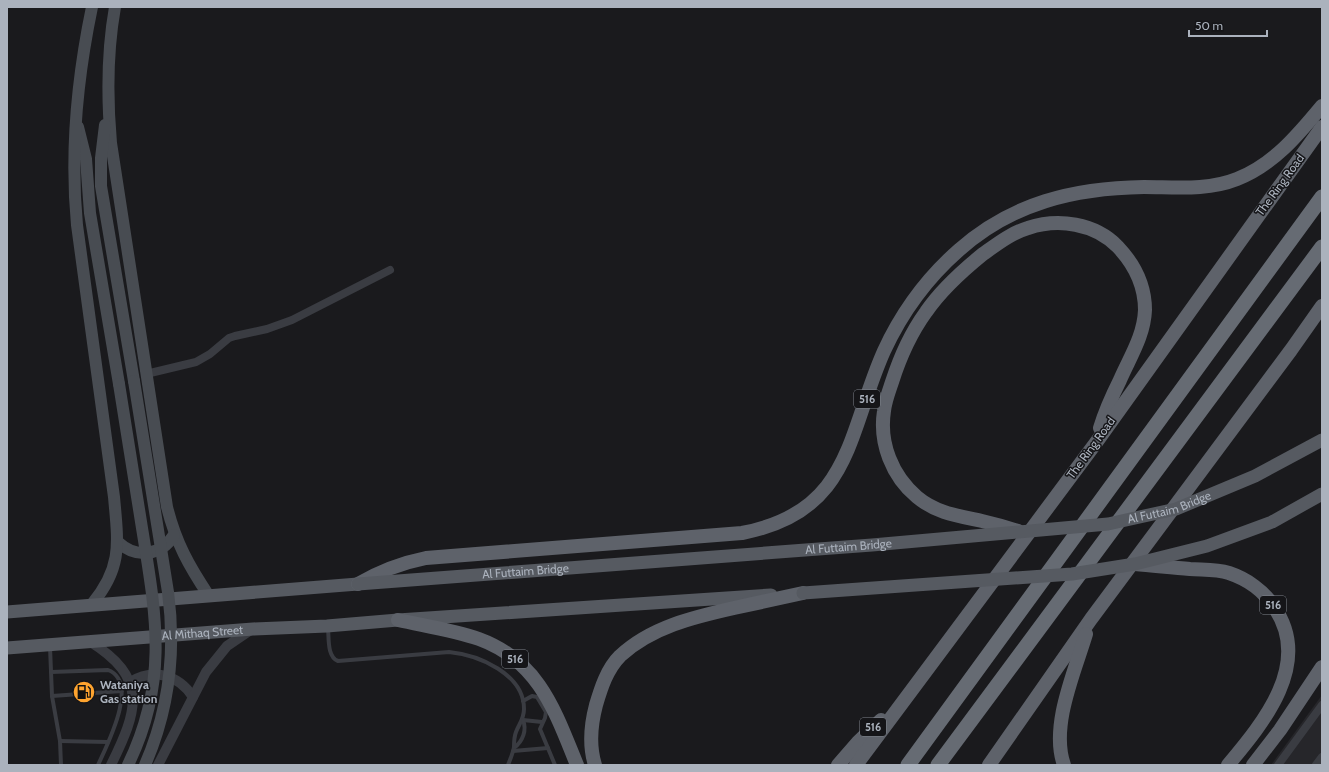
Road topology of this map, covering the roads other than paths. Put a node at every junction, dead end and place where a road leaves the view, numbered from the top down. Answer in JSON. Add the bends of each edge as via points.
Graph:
{"nodes":[{"id":1,"x":92,"y":7,"type":"edge"},
{"id":2,"x":115,"y":7,"type":"edge"},
{"id":3,"x":1322,"y":106,"type":"edge"},
{"id":4,"x":108,"y":115,"type":"junction"},
{"id":5,"x":75,"y":118,"type":"junction"},
{"id":6,"x":1322,"y":127,"type":"edge"},
{"id":7,"x":1322,"y":197,"type":"edge"},
{"id":8,"x":1322,"y":247,"type":"edge"},
{"id":9,"x":390,"y":270,"type":"dead end"},
{"id":10,"x":1322,"y":306,"type":"edge"},
{"id":11,"x":146,"y":374,"type":"junction"},
{"id":12,"x":1322,"y":440,"type":"edge"},
{"id":13,"x":1095,"y":444,"type":"junction"},
{"id":14,"x":1322,"y":494,"type":"edge"},
{"id":15,"x":1018,"y":531,"type":"junction"},
{"id":16,"x":174,"y":534,"type":"junction"},
{"id":17,"x":118,"y":542,"type":"junction"},
{"id":18,"x":1135,"y":564,"type":"junction"},
{"id":19,"x":358,"y":584,"type":"junction"},
{"id":20,"x":802,"y":593,"type":"junction"},
{"id":21,"x":209,"y":596,"type":"junction"},
{"id":22,"x":92,"y":604,"type":"junction"},
{"id":23,"x":8,"y":611,"type":"edge"},
{"id":24,"x":1091,"y":619,"type":"junction"},
{"id":25,"x":398,"y":620,"type":"junction"},
{"id":26,"x":328,"y":626,"type":"junction"},
{"id":27,"x":253,"y":629,"type":"junction"},
{"id":28,"x":89,"y":641,"type":"junction"},
{"id":29,"x":50,"y":644,"type":"junction"},
{"id":30,"x":7,"y":648,"type":"edge"},
{"id":31,"x":1322,"y":667,"type":"edge"},
{"id":32,"x":51,"y":672,"type":"junction"},
{"id":33,"x":130,"y":682,"type":"junction"},
{"id":34,"x":122,"y":691,"type":"junction"},
{"id":35,"x":910,"y":692,"type":"junction"},
{"id":36,"x":52,"y":696,"type":"junction"},
{"id":37,"x":193,"y":697,"type":"junction"},
{"id":38,"x":523,"y":701,"type":"junction"},
{"id":39,"x":1322,"y":705,"type":"edge"},
{"id":40,"x":523,"y":720,"type":"junction"},
{"id":41,"x":542,"y":722,"type":"junction"},
{"id":42,"x":60,"y":740,"type":"junction"},
{"id":43,"x":108,"y":742,"type":"junction"},
{"id":44,"x":548,"y":748,"type":"junction"},
{"id":45,"x":514,"y":749,"type":"junction"},
{"id":46,"x":1322,"y":757,"type":"edge"},
{"id":47,"x":61,"y":765,"type":"edge"},
{"id":48,"x":98,"y":765,"type":"edge"},
{"id":49,"x":111,"y":765,"type":"edge"},
{"id":50,"x":128,"y":765,"type":"edge"},
{"id":51,"x":145,"y":765,"type":"edge"},
{"id":52,"x":158,"y":765,"type":"edge"},
{"id":53,"x":508,"y":765,"type":"edge"},
{"id":54,"x":555,"y":765,"type":"edge"},
{"id":55,"x":577,"y":765,"type":"edge"},
{"id":56,"x":595,"y":765,"type":"edge"},
{"id":57,"x":838,"y":765,"type":"edge"},
{"id":58,"x":856,"y":765,"type":"edge"},
{"id":59,"x":908,"y":765,"type":"edge"},
{"id":60,"x":938,"y":765,"type":"edge"},
{"id":61,"x":989,"y":765,"type":"edge"},
{"id":62,"x":1064,"y":765,"type":"edge"},
{"id":63,"x":1228,"y":765,"type":"edge"},
{"id":64,"x":1253,"y":765,"type":"edge"},
{"id":65,"x":1278,"y":765,"type":"edge"},
{"id":66,"x":1316,"y":765,"type":"edge"}],
"edges":[{"from":1,"to":5,"type":"main road"},
{"from":2,"to":4,"type":"main road","via":[[108,62]]},
{"from":3,"to":19,"type":"highway","number":"516","via":[[1281,152],[1252,173],[1236,180],[1204,187],[1088,190],[1041,201],[1017,211],[976,236],[925,285],[911,303],[896,326],[884,352],[840,467],[819,496],[787,519],[772,526],[742,533],[426,558],[391,567]]},
{"from":4,"to":11,"type":"main road"},
{"from":4,"to":51,"type":"main road","bridge":true,"via":[[102,143],[101,186],[168,592],[172,632],[166,700]]},
{"from":5,"to":17,"type":"main road","via":[[77,217]]},
{"from":5,"to":50,"type":"main road","bridge":true,"via":[[85,152],[90,213],[152,593],[156,635],[152,696],[141,735]]},
{"from":6,"to":13,"type":"highway","name":"The Ring Road","number":"516"},
{"from":7,"to":59,"type":"highway"},
{"from":8,"to":60,"type":"highway"},
{"from":9,"to":11,"type":"street","via":[[280,325],[229,338],[204,359]]},
{"from":10,"to":24,"type":"highway"},
{"from":11,"to":16,"type":"main road","via":[[167,506]]},
{"from":12,"to":15,"type":"main road","name":"Al Futtaim Bridge","bridge":true,"via":[[1256,476],[1176,509],[1108,524]]},
{"from":13,"to":15,"type":"highway","number":"516","via":[[1113,394],[1143,328],[1145,309],[1140,285],[1127,257],[1099,233],[1082,226],[1044,223],[1010,236],[972,264],[951,282],[926,311],[908,340],[896,369],[882,427],[884,443],[896,474],[918,498],[947,514]]},
{"from":13,"to":35,"type":"highway","name":"The Ring Road","number":"516"},
{"from":14,"to":18,"type":"main road","bridge":true,"via":[[1272,522],[1207,546]]},
{"from":15,"to":19,"type":"main road","name":"Al Futtaim Bridge","bridge":true,"via":[[872,545]]},
{"from":16,"to":17,"type":"main road","via":[[162,548],[150,553],[129,550]]},
{"from":16,"to":21,"type":"main road","via":[[186,561]]},
{"from":17,"to":22,"type":"main road","via":[[111,574]]},
{"from":18,"to":20,"type":"main road","bridge":true,"via":[[1072,574]]},
{"from":18,"to":63,"type":"highway","number":"516","via":[[1212,569],[1228,573],[1244,579],[1258,589],[1280,614],[1289,647],[1284,680],[1273,705]]},
{"from":19,"to":21,"type":"main road"},
{"from":20,"to":25,"type":"main road"},
{"from":20,"to":56,"type":"highway","via":[[706,615],[662,629],[649,635],[620,657],[602,685],[593,716],[591,739]]},
{"from":21,"to":22,"type":"main road"},
{"from":22,"to":23,"type":"main road"},
{"from":24,"to":61,"type":"highway"},
{"from":24,"to":62,"type":"highway","via":[[1061,721],[1060,740]]},
{"from":25,"to":26,"type":"main road","name":"Al Mithaq Street"},
{"from":25,"to":55,"type":"highway","number":"516","via":[[479,639],[512,657],[536,680],[550,702]]},
{"from":26,"to":27,"type":"main road","name":"Al Mithaq Street"},
{"from":26,"to":38,"type":"lane","via":[[331,656],[335,660],[460,653],[499,670],[513,682]]},
{"from":27,"to":28,"type":"main road","name":"Al Mithaq Street"},
{"from":27,"to":37,"type":"street","via":[[219,654]]},
{"from":28,"to":29,"type":"main road","name":"Al Mithaq Street"},
{"from":28,"to":33,"type":"street","via":[[114,659]]},
{"from":29,"to":30,"type":"main road","name":"Al Mithaq Street"},
{"from":29,"to":32,"type":"lane"},
{"from":31,"to":64,"type":"highway"},
{"from":32,"to":34,"type":"lane","via":[[108,670],[118,678]]},
{"from":32,"to":36,"type":"lane"},
{"from":33,"to":37,"type":"street","via":[[149,674],[162,674],[184,684]]},
{"from":33,"to":49,"type":"street","via":[[132,707],[123,738]]},
{"from":34,"to":36,"type":"lane"},
{"from":34,"to":43,"type":"lane","via":[[119,714]]},
{"from":35,"to":57,"type":"highway","number":"516"},
{"from":35,"to":58,"type":"highway","name":"The Ring Road","number":"516"},
{"from":36,"to":42,"type":"lane"},
{"from":37,"to":52,"type":"street"},
{"from":38,"to":40,"type":"lane"},
{"from":38,"to":41,"type":"lane","via":[[532,696],[538,698],[546,712]]},
{"from":39,"to":65,"type":"street"},
{"from":40,"to":41,"type":"lane"},
{"from":40,"to":45,"type":"lane","via":[[517,731]]},
{"from":40,"to":45,"type":"lane","via":[[523,736]]},
{"from":41,"to":44,"type":"lane","via":[[540,729]]},
{"from":42,"to":43,"type":"lane"},
{"from":42,"to":47,"type":"lane"},
{"from":43,"to":48,"type":"lane"},
{"from":44,"to":45,"type":"lane"},
{"from":44,"to":54,"type":"lane"},
{"from":45,"to":53,"type":"lane"},
{"from":46,"to":66,"type":"street"}]}
